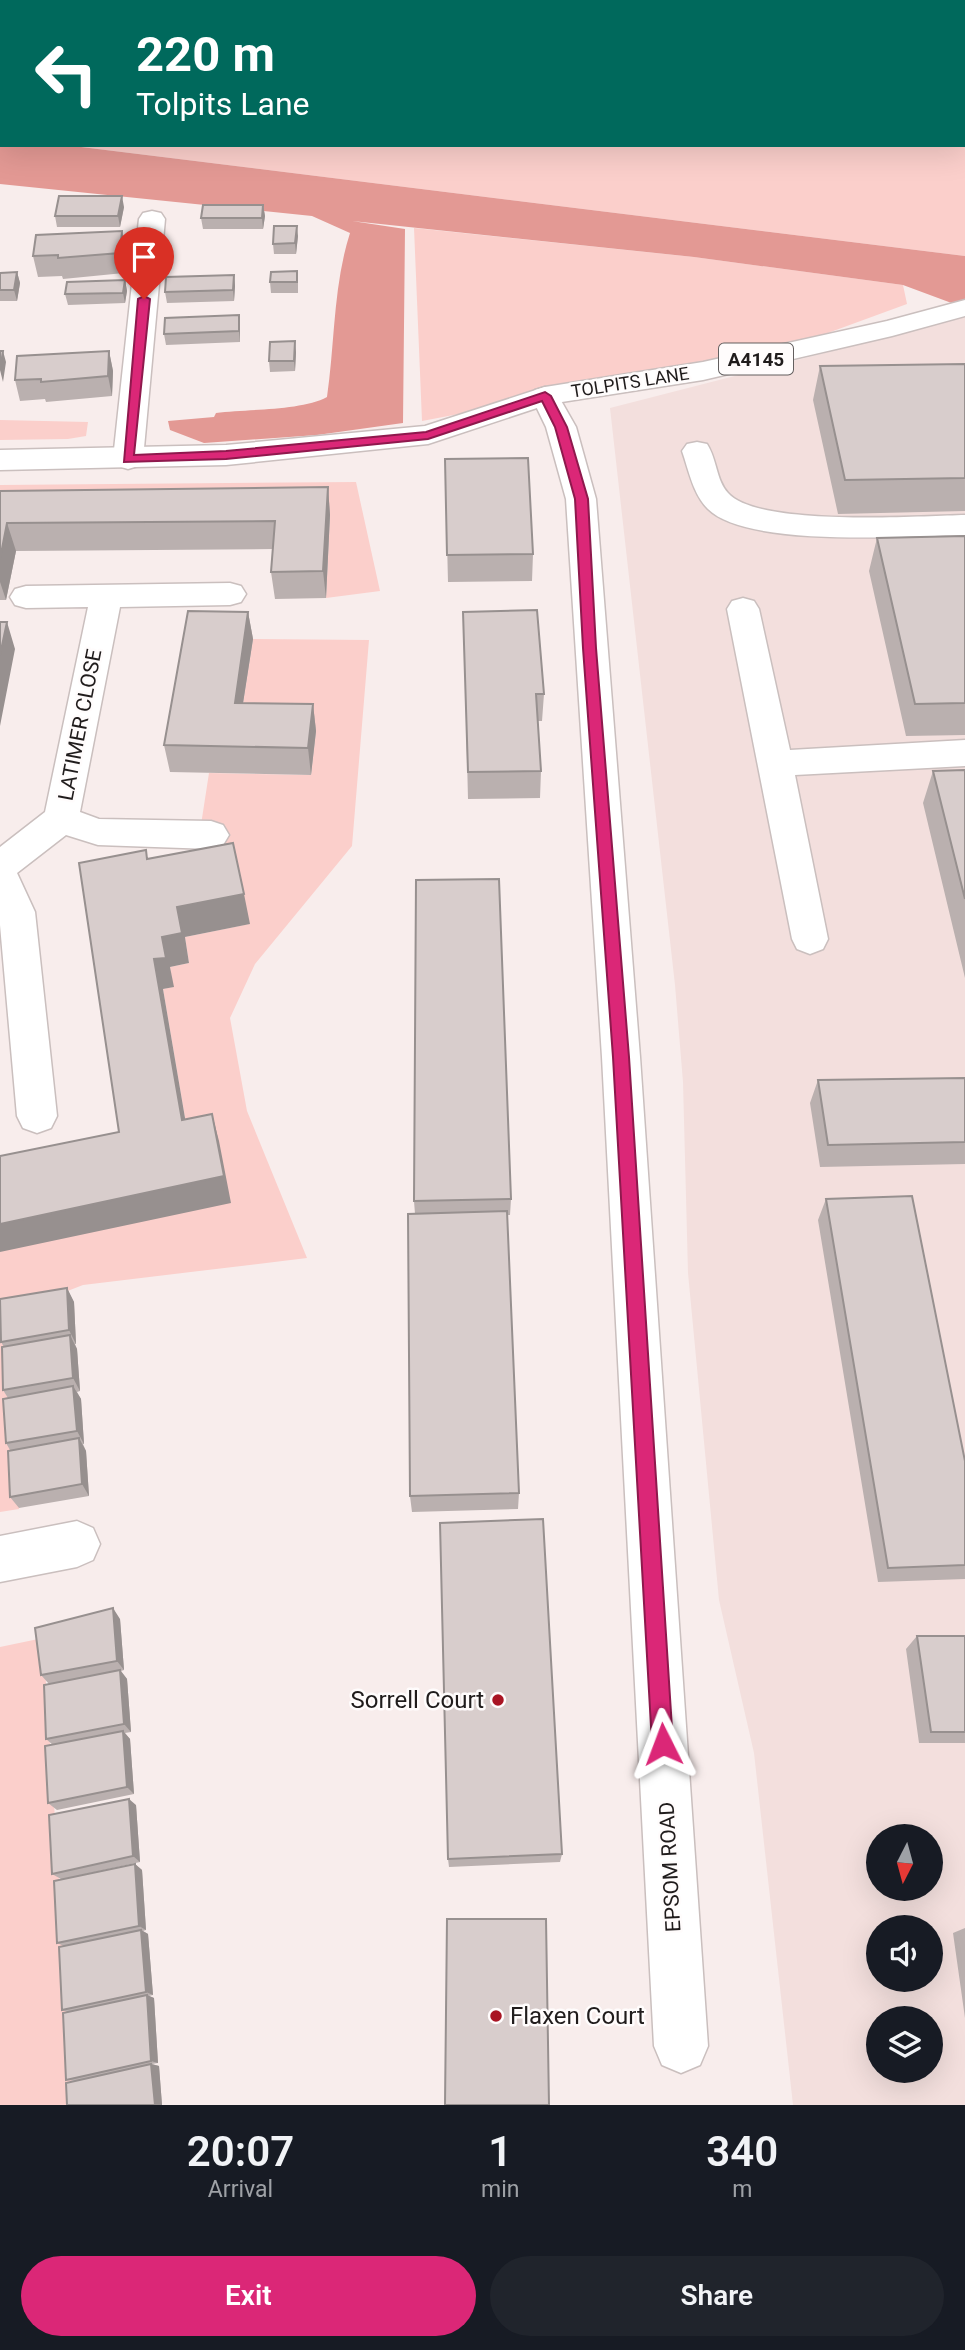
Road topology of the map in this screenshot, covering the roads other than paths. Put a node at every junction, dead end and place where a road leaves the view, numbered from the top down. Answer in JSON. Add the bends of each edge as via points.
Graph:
{"nodes":[{"id":1,"x":152,"y":219,"type":"dead end"},
{"id":2,"x":965,"y":307,"type":"edge"},
{"id":3,"x":545,"y":396,"type":"junction"},
{"id":4,"x":697,"y":451,"type":"dead end"},
{"id":5,"x":128,"y":459,"type":"junction"},
{"id":6,"x":0,"y":460,"type":"edge"},
{"id":7,"x":965,"y":525,"type":"edge"},
{"id":8,"x":230,"y":594,"type":"dead end"},
{"id":9,"x":106,"y":596,"type":"junction"},
{"id":10,"x":26,"y":597,"type":"dead end"},
{"id":11,"x":743,"y":609,"type":"dead end"},
{"id":12,"x":965,"y":753,"type":"edge"},
{"id":13,"x":776,"y":763,"type":"junction"},
{"id":14,"x":61,"y":819,"type":"junction"},
{"id":15,"x":211,"y":835,"type":"dead end"},
{"id":16,"x":0,"y":867,"type":"edge"},
{"id":17,"x":0,"y":875,"type":"edge"},
{"id":18,"x":810,"y":939,"type":"dead end"},
{"id":19,"x":37,"y":1116,"type":"dead end"},
{"id":20,"x":77,"y":1544,"type":"dead end"},
{"id":21,"x":0,"y":1559,"type":"edge"},
{"id":22,"x":681,"y":2046,"type":"dead end"}],
"edges":[{"from":1,"to":5,"type":"street"},
{"from":2,"to":3,"type":"street","name":"TOLPITS LANE","number":"A4145","via":[[704,370]]},
{"from":3,"to":5,"type":"street","name":"TOLPITS LANE","number":"A4145","via":[[428,436],[226,455]]},
{"from":3,"to":22,"type":"street","name":"EPSOM ROAD","via":[[561,427],[582,499]]},
{"from":4,"to":7,"type":"street","via":[[712,494],[725,507],[747,517],[799,525]]},
{"from":5,"to":6,"type":"street","name":"TOLPITS LANE","number":"A4145"},
{"from":8,"to":9,"type":"street"},
{"from":9,"to":10,"type":"street"},
{"from":9,"to":14,"type":"street","name":"LATIMER CLOSE"},
{"from":11,"to":13,"type":"street"},
{"from":12,"to":13,"type":"street"},
{"from":13,"to":18,"type":"street"},
{"from":14,"to":15,"type":"street","via":[[98,832]]},
{"from":14,"to":16,"type":"street","name":"LATIMER CLOSE"},
{"from":17,"to":19,"type":"street","via":[[17,912]]},
{"from":20,"to":21,"type":"street"}]}
